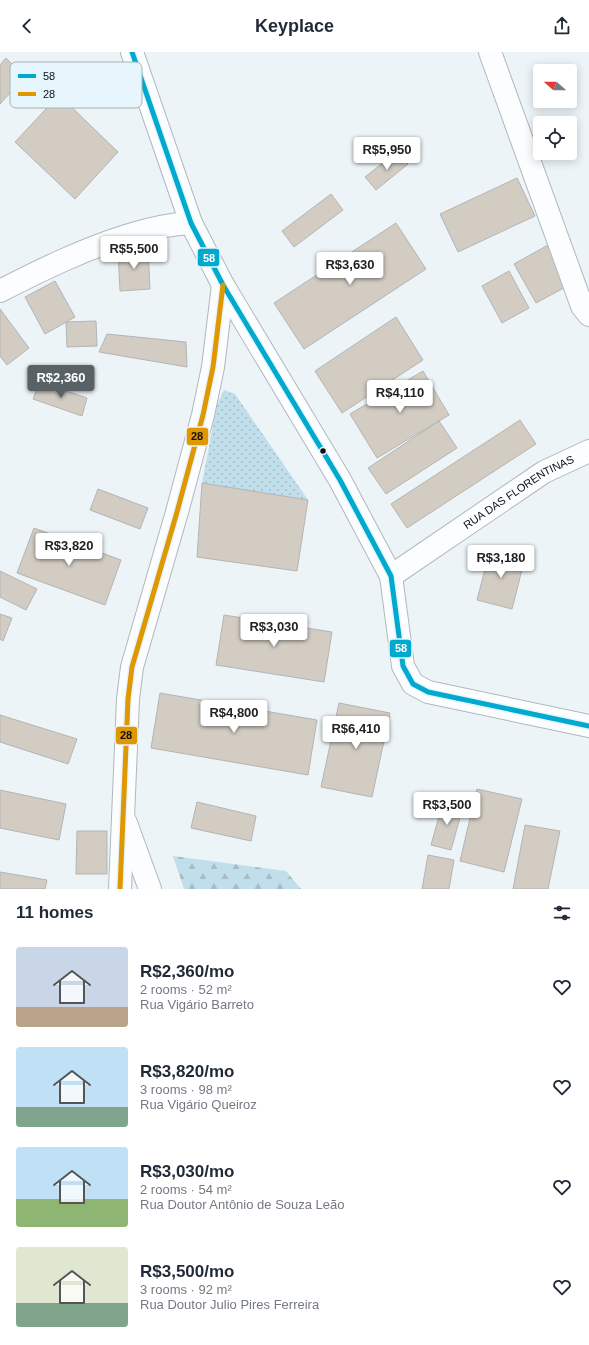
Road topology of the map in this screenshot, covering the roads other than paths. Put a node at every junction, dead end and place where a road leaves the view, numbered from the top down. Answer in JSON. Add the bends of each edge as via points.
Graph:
{"nodes":[{"id":1,"x":132,"y":52,"type":"edge"},
{"id":2,"x":490,"y":52,"type":"edge"},
{"id":3,"x":135,"y":62,"type":"edge"},
{"id":4,"x":142,"y":81,"type":"edge"},
{"id":5,"x":191,"y":224,"type":"junction"},
{"id":6,"x":223,"y":285,"type":"junction"},
{"id":7,"x":0,"y":291,"type":"edge"},
{"id":8,"x":589,"y":315,"type":"edge"},
{"id":9,"x":589,"y":451,"type":"edge"},
{"id":10,"x":390,"y":576,"type":"junction"},
{"id":11,"x":589,"y":726,"type":"edge"},
{"id":12,"x":122,"y":812,"type":"junction"},
{"id":13,"x":120,"y":889,"type":"edge"},
{"id":14,"x":150,"y":889,"type":"edge"}],
"edges":[{"from":1,"to":3,"type":"street"},
{"from":2,"to":8,"type":"street","via":[[582,306]]},
{"from":4,"to":5,"type":"street"},
{"from":5,"to":6,"type":"street"},
{"from":5,"to":7,"type":"street","via":[[153,228],[104,243]]},
{"from":6,"to":10,"type":"street","via":[[340,480]]},
{"from":6,"to":12,"type":"street","via":[[213,366],[203,416],[132,667]]},
{"from":9,"to":10,"type":"street","name":"RUA DAS FLORENTINAS","via":[[544,472]]},
{"from":10,"to":11,"type":"street","via":[[403,666],[414,684],[428,692]]},
{"from":12,"to":13,"type":"street"},
{"from":12,"to":14,"type":"street"}]}
